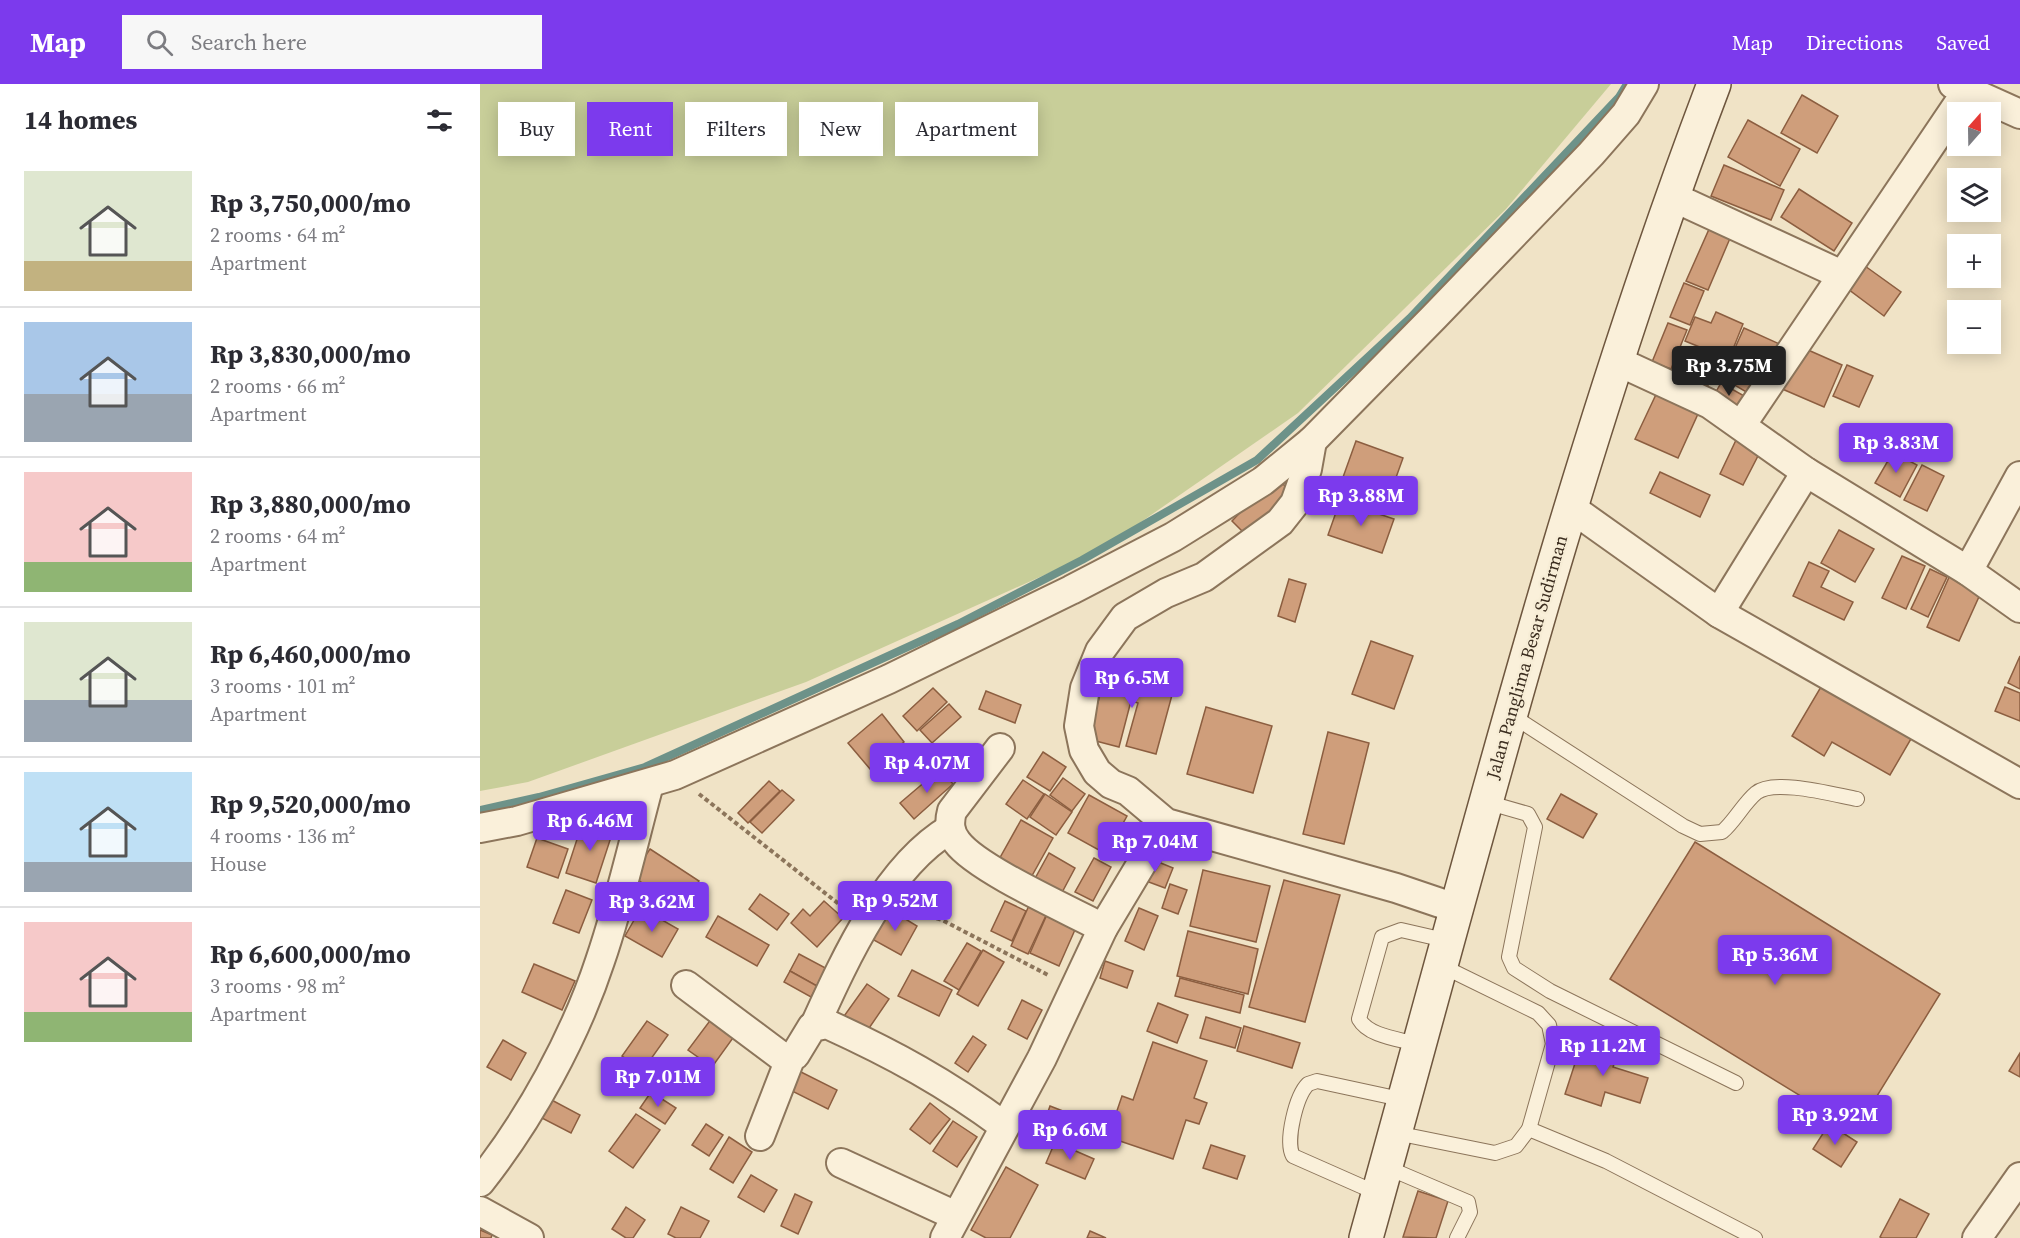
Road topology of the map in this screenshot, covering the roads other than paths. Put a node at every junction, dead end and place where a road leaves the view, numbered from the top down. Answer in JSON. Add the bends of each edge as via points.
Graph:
{"nodes":[{"id":1,"x":1644,"y":84,"type":"edge"},
{"id":2,"x":1714,"y":84,"type":"edge"},
{"id":3,"x":1960,"y":87,"type":"edge"},
{"id":4,"x":2020,"y":114,"type":"edge"},
{"id":5,"x":1673,"y":197,"type":"junction"},
{"id":6,"x":1842,"y":275,"type":"junction"},
{"id":7,"x":1617,"y":361,"type":"junction"},
{"id":8,"x":1742,"y":424,"type":"junction"},
{"id":9,"x":1312,"y":441,"type":"junction"},
{"id":10,"x":1806,"y":472,"type":"junction"},
{"id":11,"x":2020,"y":476,"type":"edge"},
{"id":12,"x":1570,"y":507,"type":"junction"},
{"id":13,"x":1968,"y":571,"type":"junction"},
{"id":14,"x":2020,"y":608,"type":"edge"},
{"id":15,"x":1719,"y":613,"type":"junction"},
{"id":16,"x":1511,"y":715,"type":"junction"},
{"id":17,"x":1000,"y":748,"type":"dead end"},
{"id":18,"x":649,"y":784,"type":"junction"},
{"id":19,"x":2020,"y":784,"type":"edge"},
{"id":20,"x":1857,"y":799,"type":"dead end"},
{"id":21,"x":1486,"y":802,"type":"junction"},
{"id":22,"x":1167,"y":823,"type":"junction"},
{"id":23,"x":480,"y":828,"type":"edge"},
{"id":24,"x":950,"y":829,"type":"junction"},
{"id":25,"x":1458,"y":909,"type":"junction"},
{"id":26,"x":1103,"y":928,"type":"junction"},
{"id":27,"x":1445,"y":953,"type":"junction"},
{"id":28,"x":686,"y":985,"type":"dead end"},
{"id":29,"x":815,"y":1025,"type":"junction"},
{"id":30,"x":1420,"y":1045,"type":"junction"},
{"id":31,"x":790,"y":1059,"type":"junction"},
{"id":32,"x":1736,"y":1083,"type":"dead end"},
{"id":33,"x":1405,"y":1100,"type":"junction"},
{"id":34,"x":1004,"y":1126,"type":"junction"},
{"id":35,"x":1529,"y":1129,"type":"junction"},
{"id":36,"x":1396,"y":1133,"type":"junction"},
{"id":37,"x":760,"y":1136,"type":"dead end"},
{"id":38,"x":841,"y":1163,"type":"dead end"},
{"id":39,"x":2020,"y":1177,"type":"edge"},
{"id":40,"x":1382,"y":1180,"type":"junction"},
{"id":41,"x":480,"y":1182,"type":"edge"},
{"id":42,"x":480,"y":1211,"type":"edge"},
{"id":43,"x":951,"y":1227,"type":"edge"},
{"id":44,"x":529,"y":1238,"type":"edge"},
{"id":45,"x":1366,"y":1238,"type":"edge"},
{"id":46,"x":1456,"y":1238,"type":"edge"},
{"id":47,"x":1755,"y":1238,"type":"edge"},
{"id":48,"x":1978,"y":1238,"type":"edge"}],
"edges":[{"from":1,"to":9,"type":"street","via":[[1626,114],[1591,154]]},
{"from":2,"to":5,"type":"main road","name":"Jalan Panglima Besar Sudirman"},
{"from":3,"to":4,"type":"street"},
{"from":3,"to":6,"type":"street"},
{"from":5,"to":6,"type":"street"},
{"from":5,"to":7,"type":"main road","name":"Jalan Panglima Besar Sudirman"},
{"from":6,"to":8,"type":"street"},
{"from":7,"to":8,"type":"street","via":[[1710,404]]},
{"from":7,"to":12,"type":"main road","name":"Jalan Panglima Besar Sudirman"},
{"from":8,"to":10,"type":"street"},
{"from":9,"to":18,"type":"street","via":[[1263,481],[1173,537],[889,679]]},
{"from":9,"to":22,"type":"street","via":[[1295,503],[1280,522],[1204,577],[1125,617],[1100,651],[1085,688],[1079,726],[1084,750],[1097,772]]},
{"from":10,"to":13,"type":"street"},
{"from":10,"to":15,"type":"street"},
{"from":11,"to":13,"type":"street"},
{"from":12,"to":15,"type":"street"},
{"from":12,"to":16,"type":"main road","name":"Jalan Panglima Besar Sudirman"},
{"from":13,"to":14,"type":"street"},
{"from":15,"to":19,"type":"street"},
{"from":16,"to":20,"type":"lane","via":[[1700,834],[1722,832],[1755,794],[1767,788]]},
{"from":16,"to":21,"type":"main road","name":"Jalan Panglima Besar Sudirman"},
{"from":17,"to":24,"type":"street","via":[[952,811]]},
{"from":18,"to":23,"type":"street"},
{"from":18,"to":41,"type":"street","via":[[600,961],[575,1024],[523,1120]]},
{"from":21,"to":25,"type":"main road","name":"Jalan Panglima Besar Sudirman"},
{"from":21,"to":32,"type":"lane","via":[[1528,814],[1535,827],[1509,957],[1514,968],[1551,991]]},
{"from":22,"to":25,"type":"street"},
{"from":22,"to":26,"type":"street"},
{"from":24,"to":26,"type":"street","via":[[971,856]]},
{"from":24,"to":29,"type":"street","via":[[920,851],[887,887]]},
{"from":25,"to":27,"type":"main road","name":"Jalan Panglima Besar Sudirman"},
{"from":26,"to":34,"type":"street","via":[[1042,1058]]},
{"from":27,"to":30,"type":"main road","name":"Jalan Panglima Besar Sudirman"},
{"from":27,"to":30,"type":"lane","via":[[1401,930],[1382,937],[1359,1019],[1364,1027]]},
{"from":27,"to":35,"type":"lane","via":[[1538,1013],[1549,1025],[1553,1044]]},
{"from":28,"to":31,"type":"street"},
{"from":29,"to":31,"type":"street"},
{"from":29,"to":34,"type":"street","via":[[827,1024],[918,1068]]},
{"from":30,"to":33,"type":"main road","name":"Jalan Panglima Besar Sudirman"},
{"from":31,"to":37,"type":"street"},
{"from":33,"to":36,"type":"main road","name":"Jalan Panglima Besar Sudirman"},
{"from":33,"to":40,"type":"lane","via":[[1317,1081],[1308,1084],[1300,1097],[1289,1140],[1293,1156]]},
{"from":34,"to":43,"type":"street"},
{"from":35,"to":36,"type":"lane","via":[[1516,1146],[1495,1153]]},
{"from":35,"to":47,"type":"lane","via":[[1616,1166]]},
{"from":36,"to":40,"type":"main road","name":"Jalan Panglima Besar Sudirman"},
{"from":38,"to":43,"type":"street"},
{"from":39,"to":48,"type":"street"},
{"from":40,"to":45,"type":"main road","name":"Jalan Panglima Besar Sudirman"},
{"from":40,"to":46,"type":"lane","via":[[1467,1202],[1470,1212]]},
{"from":42,"to":44,"type":"street"}]}
